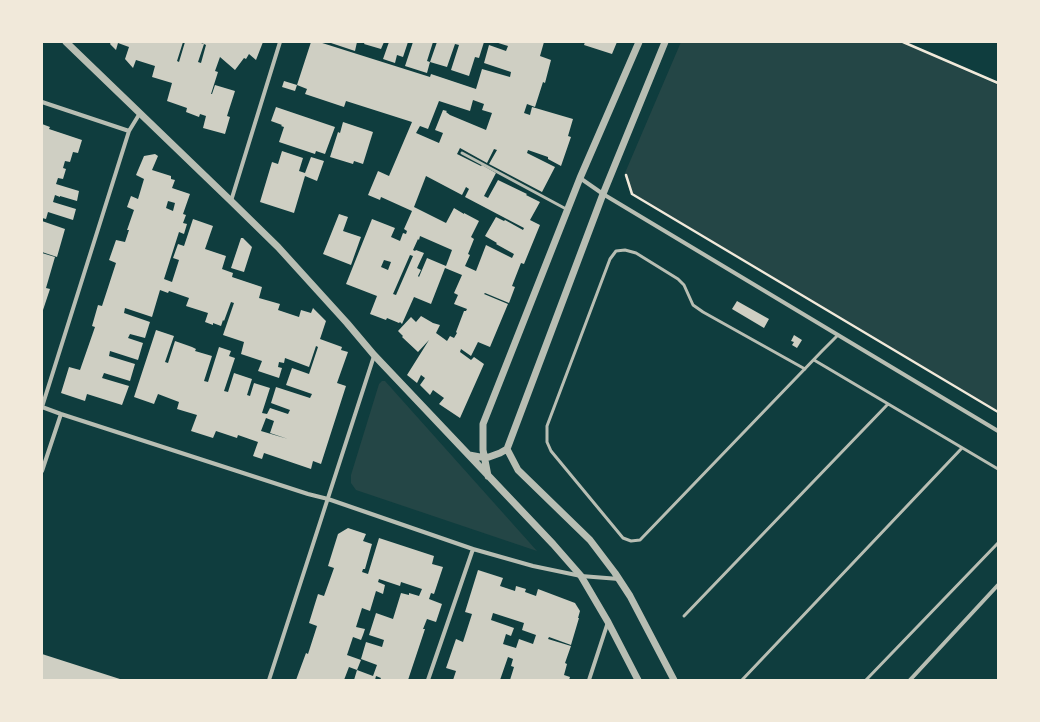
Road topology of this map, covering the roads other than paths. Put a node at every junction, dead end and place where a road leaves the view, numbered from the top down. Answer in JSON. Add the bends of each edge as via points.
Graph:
{"nodes":[{"id":1,"x":66,"y":42,"type":"edge"},
{"id":2,"x":280,"y":42,"type":"edge"},
{"id":3,"x":639,"y":42,"type":"edge"},
{"id":4,"x":665,"y":42,"type":"edge"},
{"id":5,"x":42,"y":102,"type":"edge"},
{"id":6,"x":140,"y":113,"type":"junction"},
{"id":7,"x":129,"y":131,"type":"junction"},
{"id":8,"x":462,"y":152,"type":"dead end"},
{"id":9,"x":580,"y":178,"type":"junction"},
{"id":10,"x":603,"y":194,"type":"junction"},
{"id":11,"x":231,"y":201,"type":"junction"},
{"id":12,"x":568,"y":210,"type":"junction"},
{"id":13,"x":838,"y":335,"type":"junction"},
{"id":14,"x":374,"y":355,"type":"junction"},
{"id":15,"x":814,"y":360,"type":"junction"},
{"id":16,"x":805,"y":369,"type":"junction"},
{"id":17,"x":888,"y":404,"type":"junction"},
{"id":18,"x":42,"y":407,"type":"edge"},
{"id":19,"x":61,"y":414,"type":"junction"},
{"id":20,"x":998,"y":431,"type":"edge"},
{"id":21,"x":962,"y":448,"type":"junction"},
{"id":22,"x":507,"y":449,"type":"junction"},
{"id":23,"x":469,"y":455,"type":"junction"},
{"id":24,"x":484,"y":457,"type":"junction"},
{"id":25,"x":998,"y":469,"type":"edge"},
{"id":26,"x":42,"y":472,"type":"edge"},
{"id":27,"x":488,"y":476,"type":"junction"},
{"id":28,"x":328,"y":499,"type":"junction"},
{"id":29,"x":998,"y":543,"type":"edge"},
{"id":30,"x":473,"y":549,"type":"junction"},
{"id":31,"x":581,"y":576,"type":"junction"},
{"id":32,"x":619,"y":579,"type":"junction"},
{"id":33,"x":998,"y":585,"type":"edge"},
{"id":34,"x":684,"y":616,"type":"dead end"},
{"id":35,"x":608,"y":622,"type":"junction"},
{"id":36,"x":269,"y":680,"type":"edge"},
{"id":37,"x":428,"y":680,"type":"edge"},
{"id":38,"x":589,"y":680,"type":"edge"},
{"id":39,"x":638,"y":680,"type":"edge"},
{"id":40,"x":674,"y":680,"type":"edge"},
{"id":41,"x":742,"y":680,"type":"edge"},
{"id":42,"x":866,"y":680,"type":"edge"},
{"id":43,"x":910,"y":680,"type":"edge"}],
"edges":[{"from":1,"to":6,"type":"street"},
{"from":2,"to":11,"type":"street"},
{"from":3,"to":9,"type":"street"},
{"from":4,"to":10,"type":"street"},
{"from":5,"to":7,"type":"street"},
{"from":6,"to":7,"type":"street"},
{"from":6,"to":11,"type":"street"},
{"from":7,"to":18,"type":"street"},
{"from":8,"to":12,"type":"lane"},
{"from":9,"to":10,"type":"street"},
{"from":9,"to":12,"type":"street"},
{"from":10,"to":13,"type":"street"},
{"from":10,"to":22,"type":"street"},
{"from":11,"to":14,"type":"street","via":[[278,247]]},
{"from":12,"to":24,"type":"street","via":[[483,424]]},
{"from":13,"to":15,"type":"lane"},
{"from":13,"to":20,"type":"street"},
{"from":14,"to":23,"type":"street"},
{"from":14,"to":28,"type":"street"},
{"from":15,"to":16,"type":"lane"},
{"from":15,"to":17,"type":"lane"},
{"from":16,"to":16,"type":"lane","via":[[640,540],[631,541],[623,538],[551,452],[547,442],[547,426],[610,259],[616,251],[636,253],[678,279],[684,285],[693,305]]},
{"from":17,"to":21,"type":"lane"},
{"from":17,"to":34,"type":"lane"},
{"from":18,"to":19,"type":"street"},
{"from":19,"to":26,"type":"street"},
{"from":19,"to":28,"type":"street"},
{"from":21,"to":25,"type":"lane"},
{"from":21,"to":41,"type":"lane"},
{"from":22,"to":24,"type":"street","via":[[500,454]]},
{"from":22,"to":32,"type":"street","via":[[518,470],[590,540]]},
{"from":23,"to":24,"type":"street"},
{"from":23,"to":27,"type":"street"},
{"from":24,"to":27,"type":"street"},
{"from":27,"to":31,"type":"street"},
{"from":28,"to":30,"type":"street"},
{"from":28,"to":36,"type":"street"},
{"from":29,"to":42,"type":"lane"},
{"from":30,"to":31,"type":"street"},
{"from":30,"to":37,"type":"street"},
{"from":31,"to":32,"type":"street"},
{"from":31,"to":35,"type":"street"},
{"from":32,"to":40,"type":"street"},
{"from":33,"to":43,"type":"street"},
{"from":35,"to":38,"type":"street"},
{"from":35,"to":39,"type":"street"}]}
